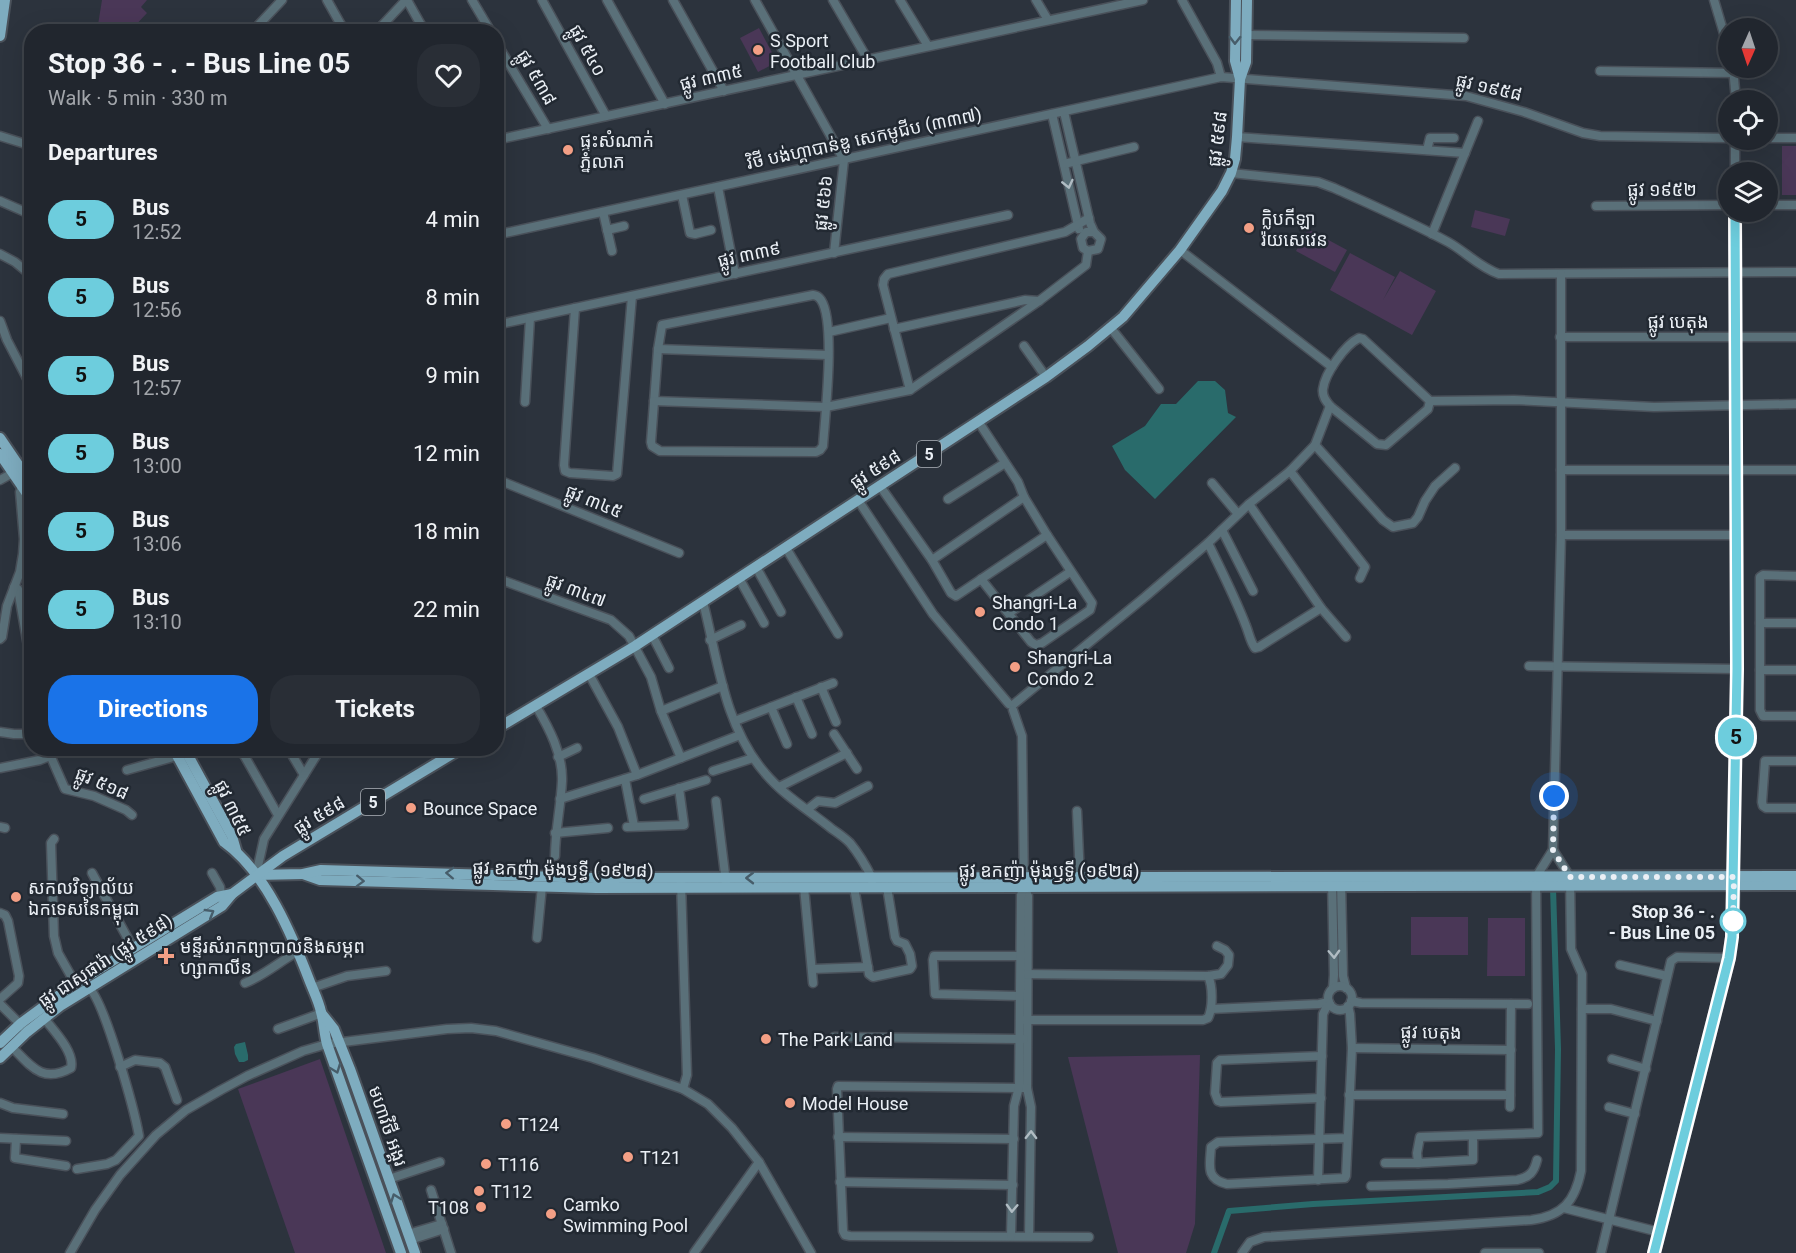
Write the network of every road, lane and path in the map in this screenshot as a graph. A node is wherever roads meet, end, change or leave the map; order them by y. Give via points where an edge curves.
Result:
1 (6, 0) edge
2 (282, 0) edge
3 (327, 0) edge
4 (406, 0) edge
5 (472, 0) edge
6 (542, 0) edge
7 (607, 0) edge
8 (673, 0) edge
9 (755, 0) edge
10 (833, 0) edge
11 (900, 0) edge
12 (1036, 0) edge
13 (1143, 0) edge
14 (1182, 0) edge
15 (1236, 0) edge
16 (1247, 0) edge
17 (1714, 0) edge
18 (1106, 4) edge
19 (1719, 18) edge
20 (1048, 20) junction
21 (260, 24) edge
22 (340, 24) edge
23 (384, 24) edge
24 (420, 24) edge
25 (486, 24) edge
26 (1247, 35) junction
27 (0, 36) edge
28 (1464, 38) dead end
29 (928, 46) junction
30 (504, 55) edge
31 (868, 60) junction
32 (1718, 70) edge
33 (1600, 71) dead end
34 (797, 75) junction
35 (1221, 77) junction
36 (1240, 79) junction
37 (724, 91) junction
38 (665, 104) junction
39 (1064, 112) junction
40 (1052, 114) junction
41 (606, 116) junction
42 (1478, 122) dead end
43 (548, 129) junction
44 (0, 136) edge
45 (1237, 137) junction
46 (504, 138) edge
47 (1454, 138) dead end
48 (1718, 138) edge
49 (1778, 138) edge
50 (1796, 138) edge
51 (24, 144) edge
52 (1134, 147) dead end
53 (1427, 150) junction
54 (1465, 153) junction
55 (844, 160) junction
56 (1075, 162) junction
57 (1064, 164) junction
58 (1231, 173) junction
59 (718, 187) junction
60 (682, 195) junction
61 (0, 201) edge
62 (1718, 205) edge
63 (1778, 205) edge
64 (1796, 205) edge
65 (1596, 206) dead end
66 (24, 212) edge
67 (603, 212) junction
68 (1008, 215) dead end
69 (1089, 218) junction
70 (1735, 222) edge
71 (1078, 225) junction
72 (624, 226) dead end
73 (607, 230) junction
74 (711, 230) dead end
75 (1094, 232) junction
76 (504, 233) edge
77 (1432, 234) junction
78 (1080, 239) junction
79 (1180, 250) junction
80 (612, 251) dead end
81 (1088, 251) junction
82 (834, 253) junction
83 (0, 254) edge
84 (24, 268) edge
85 (1796, 272) edge
86 (1735, 273) junction
87 (735, 274) junction
88 (1561, 274) junction
89 (632, 296) junction
90 (1039, 301) junction
91 (575, 308) junction
92 (530, 318) junction
93 (891, 318) junction
94 (0, 321) edge
95 (504, 323) edge
96 (1110, 327) junction
97 (894, 329) junction
98 (829, 332) junction
99 (1560, 337) junction
100 (1796, 337) edge
101 (1735, 338) junction
102 (1024, 346) dead end
103 (658, 349) junction
104 (828, 355) junction
105 (1332, 367) junction
106 (24, 373) edge
107 (1046, 377) junction
108 (1159, 389) dead end
109 (910, 390) junction
110 (654, 401) junction
111 (1430, 401) junction
112 (525, 402) dead end
113 (1561, 404) junction
114 (1735, 404) junction
115 (1796, 404) edge
116 (1330, 406) junction
117 (826, 407) junction
118 (978, 421) junction
119 (0, 438) edge
120 (1315, 444) junction
121 (0, 454) edge
122 (1005, 463) junction
123 (1455, 468) dead end
124 (1735, 469) junction
125 (1561, 470) junction
126 (1796, 470) edge
127 (17, 471) junction
128 (1290, 471) junction
129 (24, 479) edge
130 (0, 480) edge
131 (504, 482) edge
132 (1212, 483) dead end
133 (880, 486) junction
134 (24, 488) edge
135 (1024, 497) junction
136 (858, 500) junction
137 (948, 500) dead end
138 (1249, 504) junction
139 (1238, 514) junction
140 (1222, 530) junction
141 (1047, 535) junction
142 (1561, 535) junction
143 (1736, 535) junction
144 (24, 538) edge
145 (24, 538) edge
146 (1208, 543) junction
147 (786, 548) junction
148 (678, 553) dead end
149 (932, 560) junction
150 (756, 567) junction
151 (1070, 572) junction
152 (1796, 576) edge
153 (740, 578) junction
154 (1360, 578) dead end
155 (981, 579) junction
156 (504, 581) edge
157 (14, 586) junction
158 (1253, 591) dead end
159 (703, 602) junction
160 (1321, 608) junction
161 (781, 612) dead end
162 (1009, 613) junction
163 (24, 623) edge
164 (764, 623) dead end
165 (1760, 623) junction
166 (1796, 623) edge
167 (741, 625) dead end
168 (838, 634) dead end
169 (652, 635) junction
170 (1346, 637) dead end
171 (0, 639) edge
172 (711, 639) junction
173 (635, 646) junction
174 (1529, 666) dead end
175 (669, 668) dead end
176 (1558, 668) junction
177 (1737, 669) junction
178 (1760, 670) junction
179 (1796, 670) edge
180 (589, 674) junction
181 (833, 682) dead end
182 (723, 686) junction
183 (821, 687) junction
184 (796, 697) junction
185 (536, 706) junction
186 (1012, 706) junction
187 (771, 707) junction
188 (661, 711) junction
189 (1796, 716) edge
190 (735, 721) junction
191 (836, 722) dead end
192 (504, 724) edge
193 (0, 732) edge
194 (24, 734) edge
195 (812, 734) dead end
196 (834, 734) dead end
197 (740, 735) junction
198 (787, 744) dead end
199 (577, 748) dead end
200 (847, 753) junction
201 (44, 756) edge
202 (51, 756) edge
203 (165, 756) edge
204 (181, 756) edge
205 (245, 756) edge
206 (293, 756) edge
207 (316, 756) edge
208 (449, 756) edge
209 (558, 757) junction
210 (681, 758) junction
211 (753, 758) junction
212 (1796, 760) edge
213 (0, 768) edge
214 (857, 769) dead end
215 (127, 770) dead end
216 (713, 771) dead end
217 (304, 775) junction
218 (637, 775) junction
219 (625, 779) junction
220 (706, 780) dead end
221 (868, 786) dead end
222 (779, 787) junction
223 (679, 788) junction
224 (560, 799) junction
225 (644, 799) dead end
226 (716, 801) dead end
227 (1796, 808) edge
228 (808, 809) junction
229 (1077, 811) dead end
230 (132, 815) dead end
231 (278, 815) junction
232 (608, 828) dead end
233 (555, 833) junction
234 (54, 839) dead end
235 (1553, 850) junction
236 (555, 856) dead end
237 (92, 873) dead end
238 (212, 873) dead end
239 (303, 874) junction
240 (256, 875) junction
241 (1796, 876) edge
242 (1080, 878) junction
243 (1734, 881) junction
244 (566, 882) junction
245 (1024, 882) junction
246 (1336, 882) junction
247 (1540, 882) junction
248 (1568, 882) junction
249 (681, 883) junction
250 (726, 883) junction
251 (872, 883) junction
252 (1796, 885) edge
253 (542, 886) junction
254 (804, 887) junction
255 (854, 887) junction
256 (887, 887) junction
257 (226, 895) junction
258 (0, 913) edge
259 (537, 938) dead end
260 (1217, 946) dead end
261 (133, 948) junction
262 (299, 951) junction
263 (1020, 956) junction
264 (1729, 958) junction
265 (1620, 965) dead end
266 (868, 966) junction
267 (813, 969) junction
268 (386, 971) dead end
269 (1024, 974) junction
270 (1208, 976) junction
271 (1667, 976) junction
272 (75, 983) junction
273 (245, 983) dead end
274 (813, 983) dead end
275 (88, 987) junction
276 (312, 988) junction
277 (1333, 988) junction
278 (1346, 988) junction
279 (1020, 996) junction
280 (0, 999) edge
281 (1329, 1003) junction
282 (1349, 1003) junction
283 (0, 1004) edge
284 (1511, 1004) junction
285 (1528, 1004) dead end
286 (1211, 1009) junction
287 (1582, 1009) junction
288 (322, 1013) junction
289 (44, 1018) junction
290 (1024, 1020) junction
291 (1657, 1021) junction
292 (23, 1028) junction
293 (278, 1029) dead end
294 (834, 1037) dead end
295 (1024, 1039) junction
296 (340, 1042) junction
297 (0, 1043) edge
298 (327, 1044) junction
299 (11, 1046) junction
300 (1352, 1048) junction
301 (1511, 1050) junction
302 (1322, 1056) junction
303 (0, 1058) edge
304 (1612, 1059) dead end
305 (120, 1066) junction
306 (1646, 1069) junction
307 (1023, 1087) junction
308 (683, 1089) junction
309 (1349, 1095) junction
310 (1510, 1095) junction
311 (1321, 1098) junction
312 (177, 1100) dead end
313 (0, 1103) edge
314 (1510, 1107) dead end
315 (1609, 1107) dead end
316 (63, 1114) dead end
317 (1635, 1114) junction
318 (838, 1137) junction
319 (1473, 1137) junction
320 (0, 1138) edge
321 (1347, 1138) junction
322 (16, 1139) junction
323 (1014, 1139) junction
324 (1319, 1139) junction
325 (66, 1141) dead end
326 (1537, 1160) dead end
327 (440, 1162) dead end
328 (759, 1162) junction
329 (1385, 1163) dead end
330 (1418, 1163) junction
331 (66, 1166) dead end
332 (77, 1169) dead end
333 (389, 1179) junction
334 (1318, 1180) junction
335 (840, 1182) junction
336 (1013, 1185) junction
337 (1371, 1186) dead end
338 (430, 1190) dead end
339 (1564, 1208) junction
340 (1609, 1220) junction
341 (443, 1227) junction
342 (1659, 1232) junction
343 (1011, 1236) junction
344 (1029, 1236) junction
345 (409, 1237) junction
346 (1089, 1237) dead end
347 (69, 1253) edge
348 (401, 1253) edge
349 (415, 1253) edge
350 (451, 1253) edge
351 (694, 1253) edge
352 (811, 1253) edge
353 (1242, 1253) edge
354 (1485, 1253) edge
355 (1539, 1253) edge
356 (1601, 1253) edge
357 (1654, 1253) edge

1 - 27 main road
2 - 21 street
3 - 22 street
4 - 23 street
4 - 24 street
5 - 25 street
6 - 41 street, ផ្លូវ ៥៤០
7 - 38 street
8 - 37 street
9 - 34 street, ផ្លូវ ៥៦៦
10 - 31 street
11 - 29 street
12 - 20 street
13 - 18 street, ផ្លូវ ៣៣៥
14 - 35 street
15 -> 36 main road, ផ្លូវ ៥៩៨ / 5 via 1235,61
16 - 26 main road, ផ្លូវ ៥៩៨ / 5
17 - 19 street
18 - 20 street, ផ្លូវ ៣៣៥
20 - 29 street, ផ្លូវ ៣៣៥
26 - 28 street
26 - 36 main road, ផ្លូវ ៥៩៨ / 5 via 1246,62
29 - 31 street, ផ្លូវ ៣៣៥
30 - 43 street, ផ្លូវ ៥៣៨
31 - 34 street, ផ្លូវ ៣៣៥
32 - 33 street
34 - 37 street, ផ្លូវ ៣៣៥
34 - 55 street, ផ្លូវ ៥៦៦
35 - 36 street, វិថី បង់ហ្គាបាន់ឌូ សេកមូជីប (៣៣៧)
35 - 39 street, វិថី បង់ហ្គាបាន់ឌូ សេកមូជីប (៣៣៧)
36 - 45 main road, ផ្លូវ ៥៩៨ / 5
36 - 48 street, ផ្លូវ ១៩៥៨ via 1466,96 1600,136
37 - 38 street, ផ្លូវ ៣៣៥
38 - 41 street, ផ្លូវ ៣៣៥
39 - 40 street, វិថី បង់ហ្គាបាន់ឌូ សេកមូជីប (៣៣៧)
39 - 56 street
40 - 55 street, វិថី បង់ហ្គាបាន់ឌូ សេកមូជីប (៣៣៧)
40 - 57 street
41 - 43 street, ផ្លូវ ៣៣៥
42 - 54 street
43 - 46 street, ផ្លូវ ៣៣៥
44 - 51 street
45 - 53 street
45 - 58 main road, ផ្លូវ ៥៩៨ / 5
47 - 53 street via 1430,138
49 - 50 street
52 - 56 street
53 - 54 street
54 - 77 street
55 - 59 street, វិថី បង់ហ្គាបាន់ឌូ សេកមូជីប (៣៣៧)
55 - 82 street, ផ្លូវ ៥៦៦
56 - 57 street
56 - 69 street
57 -> 71 street
58 - 77 street via 1318,182
58 - 79 main road, ផ្លូវ ៥៩៨ / 5
59 - 60 street, វិថី បង់ហ្គាបាន់ឌូ សេកមូជីប (៣៣៧)
59 - 87 street
60 - 67 street, វិថី បង់ហ្គាបាន់ឌូ សេកមូជីប (៣៣៧)
60 - 74 street via 690,232
61 - 66 street
62 - 65 street, ផ្លូវ ១៩៥២
63 - 64 street
67 - 73 street
67 - 76 street, វិថី បង់ហ្គាបាន់ឌូ សេកមូជីប (៣៣៧)
68 - 82 street, ផ្លូវ ៣៣៩
69 - 71 street
69 - 75 street
70 - 86 street
71 - 78 street
71 - 93 street via 1065,232 888,274 883,285
72 - 73 street
73 - 80 street
75 - 78 street via 1086,232
75 - 81 street via 1101,243 1095,251
77 - 88 street via 1499,274
78 - 81 street
79 - 96 main road, ផ្លូវ ៥៩៨ / 5
79 - 105 street
81 - 90 street via 1086,265
82 - 87 street, ផ្លូវ ៣៣៩
83 - 84 street
85 - 86 street
86 - 88 street
86 - 101 street
87 - 89 street, ផ្លូវ ៣៣៩
88 - 99 street
89 - 91 street, ផ្លូវ ៣៣៩
89 - 91 street via 617,474 613,476 565,471
90 - 97 street via 1025,300
90 - 109 street
91 - 92 street, ផ្លូវ ៣៣៩
92 - 95 street, ផ្លូវ ៣៣៩
92 - 112 street
93 - 97 street
93 - 98 street
94 - 106 street
96 - 107 main road, ផ្លូវ ៥៩៨ / 5
96 - 108 street
97 - 109 street
98 - 103 street via 820,299 813,295 664,324
98 - 104 street
99 - 101 street, ផ្លូវ បេតុង
99 - 113 street
100 - 101 street, ផ្លូវ បេតុង
101 - 114 street
102 - 107 street
103 - 104 street
103 - 110 street
104 - 117 street
105 - 111 street via 1354,340 1363,339
105 - 116 street via 1323,390
107 - 118 main road, ផ្លូវ ៥៩៨ / 5
109 - 117 street
110 - 117 street
110 - 117 street via 651,442 660,451 816,452 823,446
111 - 113 street
111 - 116 street via 1428,409 1382,446
113 - 114 street
113 - 125 street
114 - 115 street
114 - 124 street
116 - 120 street
118 - 122 street
118 - 133 main road, ផ្លូវ ៥៩៨ / 5
119 - 127 main road
120 - 123 street via 1393,527 1413,523 1435,486
120 - 128 street
121 - 127 main road
122 - 135 street
122 - 137 street
124 - 125 street
124 - 126 street
124 - 143 street
125 - 142 street
127 - 129 main road
127 - 130 street
128 - 138 street
128 - 154 street via 1365,567
131 - 148 street, ផ្លូវ ៣៤៥
132 - 139 street
133 - 136 main road, ផ្លូវ ៥៩៨ / 5
133 - 149 street
134 - 145 street via 20,492
135 - 141 street
135 - 149 street
136 - 147 main road, ផ្លូវ ៥៩៨ / 5
136 - 186 street via 933,614
138 - 139 street
138 - 160 street
139 - 140 street
140 - 146 street
140 - 158 street
141 - 151 street
141 - 155 street
142 - 143 street
142 - 176 street
143 - 177 street
144 - 157 street via 20,572
146 - 160 street via 1255,648
146 - 186 street
147 - 150 main road, ផ្លូវ ៥៩៨ / 5
147 - 168 street
149 - 155 street via 956,596
150 - 153 main road, ផ្លូវ ៥៩៨ / 5
150 - 161 street
151 - 162 street
151 - 162 street via 1092,606 1042,643 1031,642
152 - 165 street via 1761,576
153 - 159 main road, ផ្លូវ ៥៩៨ / 5
153 - 164 street
155 - 162 street
156 - 173 street, ផ្លូវ ៣៤៧ via 611,620
157 - 163 street via 18,589
157 - 171 street
159 - 169 main road, ផ្លូវ ៥៩៨ / 5
159 - 172 street
160 - 170 street
165 - 166 street
165 - 178 street
167 - 172 street
169 - 173 main road, ផ្លូវ ៥៩៨ / 5
169 - 175 street
172 - 182 street
173 - 180 main road, ផ្លូវ ៥៩៨ / 5
173 - 188 street, ផ្លូវ ៣៤៧ via 651,677
174 - 176 street
176 - 177 street
176 - 235 street
177 - 243 street
178 - 179 street
178 - 189 street via 1761,714
180 - 185 main road, ផ្លូវ ៥៩៨ / 5
180 - 218 street via 618,727
181 - 183 street
182 - 188 street
182 - 190 street
183 - 184 street
183 - 191 street
184 - 187 street
184 - 195 street
185 - 192 main road, ផ្លូវ ៥៩៨ / 5
185 - 209 street via 551,732
186 - 245 street via 1022,736
187 - 190 street
187 - 198 street
188 - 210 street, ផ្លូវ ៣៤៧
190 - 197 street
193 - 194 street
196 - 200 street
197 - 210 street
197 - 211 street
199 - 209 street
200 - 214 street
200 - 222 street
201 - 213 street
202 - 230 street, ផ្លូវ ៥១៨ via 65,789 94,796
203 - 215 street
204 - 240 main road, ផ្លូវ ៣៥៥ via 232,836 236,850
205 - 231 street
206 - 217 street
207 - 217 street
208 - 240 main road, ផ្លូវ ៥៩៨ / 5
209 - 224 street
210 - 218 street
211 - 216 street
211 - 222 street
212 - 227 street via 1765,761 1762,802 1766,808
217 - 231 street
218 - 219 street
219 - 223 street via 631,826 684,825
219 - 224 street
220 - 223 street
221 - 228 street via 835,803 818,801
222 - 228 street
223 - 225 street
224 - 233 street
226 - 250 street
228 - 251 street via 849,842
229 - 242 street
231 - 240 street via 264,839
232 - 233 street
233 - 236 street
234 - 272 street via 54,936 58,953
235 - 247 street
235 - 248 street
237 - 261 street
238 - 257 street
239 - 240 main road, ផ្លូវ ឧកញ៉ា ម៉ុងឫទ្ធី (១៩២៨)
244 -> 239 main road, ផ្លូវ ឧកញ៉ា ម៉ុងឫទ្ធី (១៩២៨) via 321,870
239 -> 253 main road, ផ្លូវ ឧកញ៉ា ម៉ុងឫទ្ធី (១៩២៨) via 320,880
240 - 257 main road, ផ្លូវ ជាសុផារ៉ា (ផ្លូវ ៥៩៨)
240 - 262 main road, មហាវិថី អង្គរ
241 - 243 main road, ផ្លូវ ឧកញ៉ា ម៉ុងឫទ្ធី (១៩២៨)
242 - 245 main road, ផ្លូវ ឧកញ៉ា ម៉ុងឫទ្ធី (១៩២៨)
242 - 246 main road, ផ្លូវ ឧកញ៉ា ម៉ុងឫទ្ធី (១៩២៨)
243 - 248 main road, ផ្លូវ ឧកញ៉ា ម៉ុងឫទ្ធី (១៩២៨)
243 - 252 main road, ផ្លូវ ឧកញ៉ា ម៉ុងឫទ្ធី (១៩២៨)
243 - 264 main road
244 - 249 main road, ផ្លូវ ឧកញ៉ា ម៉ុងឫទ្ធី (១៩២៨)
244 - 253 main road, ផ្លូវ ឧកញ៉ា ម៉ុងឫទ្ធី (១៩២៨)
245 - 246 main road, ផ្លូវ ឧកញ៉ា ម៉ុងឫទ្ធី (១៩២៨)
245 - 251 main road, ផ្លូវ ឧកញ៉ា ម៉ុងឫទ្ធី (១៩២៨)
245 - 256 main road, ផ្លូវ ឧកញ៉ា ម៉ុងឫទ្ធី (១៩២៨)
245 - 263 street
245 - 269 street via 1028,896
246 - 247 main road, ផ្លូវ ឧកញ៉ា ម៉ុងឫទ្ធី (១៩២៨)
246 -> 277 street
246 - 278 street
247 - 248 main road, ផ្លូវ ឧកញ៉ា ម៉ុងឫទ្ធី (១៩២៨)
247 - 319 street via 1538,1133
248 - 287 street via 1571,949 1582,974
249 - 250 main road, ផ្លូវ ឧកញ៉ា ម៉ុងឫទ្ធី (១៩២៨)
249 - 308 street via 687,1075
251 -> 250 main road, ផ្លូវ ឧកញ៉ា ម៉ុងឫទ្ធី (១៩២៨)
250 - 254 main road, ផ្លូវ ឧកញ៉ា ម៉ុងឫទ្ធី (១៩២៨)
251 - 255 main road, ផ្លូវ ឧកញ៉ា ម៉ុងឫទ្ធី (១៩២៨)
251 - 256 main road, ផ្លូវ ឧកញ៉ា ម៉ុងឫទ្ធី (១៩២៨)
253 - 259 street
254 - 255 main road, ផ្លូវ ឧកញ៉ា ម៉ុងឫទ្ធី (១៩២៨)
254 - 267 street
255 - 266 street
256 - 266 street via 895,937 905,944 912,966 873,977
257 - 261 main road, ផ្លូវ ជាសុផារ៉ា (ផ្លូវ ៥៩៨)
275 -> 257 main road, ផ្លូវ ជាសុផារ៉ា (ផ្លូវ ៥៩៨) via 222,906
258 - 280 street via 8,921 20,976
260 - 270 street via 1229,956 1228,965 1221,974
261 - 272 main road, ផ្លូវ ជាសុផារ៉ា (ផ្លូវ ៥៩៨)
262 - 273 street
262 - 276 main road, មហាវិថី អង្គរ
263 - 269 street
263 - 279 street via 934,956 933,960 935,994
264 - 271 street via 1677,957 1671,961
264 - 342 main road
265 - 271 street
266 - 267 street
267 - 274 street
268 - 276 street via 347,976
269 - 270 street
269 - 279 street
269 - 290 street
270 - 286 street
271 - 291 street
272 - 275 street
272 - 292 main road, ផ្លូវ ជាសុផារ៉ា (ផ្លូវ ៥៩៨)
275 - 289 main road, ផ្លូវ ជាសុផារ៉ា (ផ្លូវ ៥៩៨)
275 - 305 street via 98,1002
276 - 288 main road, មហាវិថី អង្គរ
277 - 278 street
277 - 281 street via 1328,994
278 - 282 street
279 - 290 street
281 - 282 street via 1337,1009
281 - 286 street
281 - 302 street via 1323,1014
282 - 284 street
282 - 300 street
283 - 292 street
284 - 285 street
284 - 301 street
286 - 290 street via 1208,1018 1198,1021
287 - 291 street via 1611,1009
287 - 339 street via 1581,1171 1576,1190
288 - 293 street
288 - 296 main road, មហាវិថី អង្គរ
288 - 298 main road, មហាវិថី អង្គរ
289 - 292 main road, ផ្លូវ ជាសុផារ៉ា (ផ្លូវ ៥៩៨)
289 - 299 street via 65,1046 72,1060 71,1068 54,1075 42,1073
290 - 295 street
291 - 306 street
292 - 297 main road, ផ្លូវ ជាសុផារ៉ា (ផ្លូវ ៥៩៨)
292 - 299 main road, ផ្លូវ ជាសុផារ៉ា (ផ្លូវ ៥៩៨)
294 - 295 street
295 - 307 street
296 - 298 street
296 - 308 street via 453,1029 496,1031
296 - 333 main road, មហាវិថី អង្គរ
298 - 347 street via 247,1076 186,1110 156,1135 120,1175
298 -> 348 main road, មហាវិថី អង្គរ
299 - 303 main road, ផ្លូវ ជាសុផារ៉ា (ផ្លូវ ៥៩៨)
300 - 301 street, ផ្លូវ បេតុង
300 - 309 street
301 - 310 street
302 - 311 street
302 - 311 street via 1220,1060 1215,1093 1221,1102
304 - 306 street
305 - 312 street via 135,1060 160,1063
305 - 332 street via 139,1136 116,1160
306 - 317 street
307 - 318 street via 838,1086
307 - 323 street via 1014,1106
344 -> 307 street via 1031,1107
308 - 328 street via 708,1104
309 - 310 street
309 - 321 street
310 - 314 street
311 - 324 street
313 - 316 street
315 - 317 street
317 - 340 street
318 - 323 street
318 - 335 street
319 - 330 street via 1473,1160
319 - 330 street via 1420,1137
320 - 322 street
321 - 324 street
321 - 334 street via 1345,1178
322 - 325 street
322 - 331 street via 15,1158
323 - 336 street
324 - 334 street
324 - 334 street via 1218,1142 1211,1148 1210,1173 1223,1183
326 - 337 street via 1534,1171 1516,1180
327 - 333 street
328 - 351 street
328 - 352 street
329 - 330 street
345 -> 333 main road, មហាវិថី អង្គរ
335 - 336 street
335 - 343 street via 843,1231 848,1236
336 -> 343 street
338 - 341 street
339 - 340 street
339 - 353 street via 1532,1220 1264,1237 1250,1242
340 - 342 street
340 - 356 street
341 - 345 street
341 - 350 street
342 - 357 main road
343 - 344 street
344 - 346 street
345 - 349 main road, មហាវិថី អង្គរ
354 - 355 street

